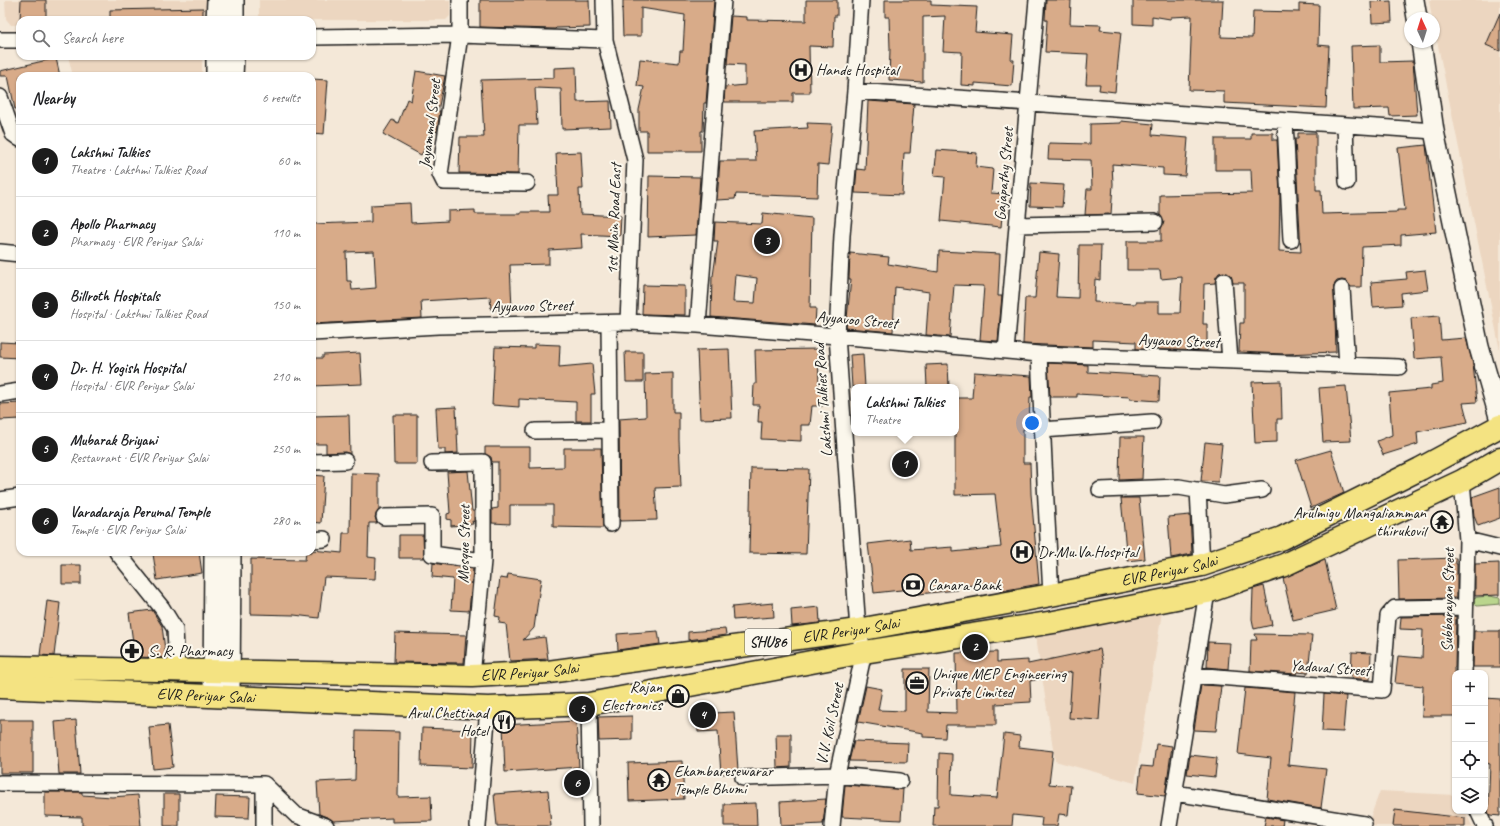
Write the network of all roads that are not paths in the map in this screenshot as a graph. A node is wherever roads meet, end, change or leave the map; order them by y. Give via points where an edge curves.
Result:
1 (217, 0) edge
2 (234, 0) edge
3 (460, 0) edge
4 (604, 0) edge
5 (723, 0) edge
6 (861, 0) edge
7 (1036, 0) edge
8 (1414, 0) edge
9 (1416, 12) edge
10 (216, 16) edge
11 (234, 16) edge
12 (460, 35) junction
13 (316, 37) edge
14 (0, 40) edge
15 (16, 40) edge
16 (605, 40) junction
17 (1422, 48) edge
18 (216, 60) edge
19 (234, 60) edge
20 (216, 72) edge
21 (234, 72) edge
22 (855, 91) junction
23 (0, 96) edge
24 (1028, 103) junction
25 (1285, 121) junction
26 (1346, 125) junction
27 (1434, 131) junction
28 (16, 136) edge
29 (1347, 182) dead end
30 (527, 183) dead end
31 (1155, 222) dead end
32 (1017, 225) junction
33 (1291, 240) dead end
34 (0, 252) edge
35 (16, 254) edge
36 (1224, 280) dead end
37 (1342, 289) dead end
38 (628, 322) junction
39 (609, 323) junction
40 (698, 326) junction
41 (316, 333) edge
42 (837, 336) junction
43 (1006, 351) junction
44 (1039, 354) junction
45 (1230, 361) junction
46 (1347, 365) junction
47 (1399, 367) dead end
48 (16, 392) edge
49 (0, 394) edge
50 (1500, 420) edge
51 (1152, 422) dead end
52 (1500, 426) edge
53 (610, 430) junction
54 (1042, 430) junction
55 (535, 431) dead end
56 (1500, 459) edge
57 (345, 461) dead end
58 (316, 462) edge
59 (432, 463) dead end
60 (1462, 480) junction
61 (1100, 490) dead end
62 (1198, 490) junction
63 (1262, 490) dead end
64 (16, 497) edge
65 (0, 500) edge
66 (384, 517) dead end
67 (611, 524) dead end
68 (1467, 540) junction
69 (1500, 548) edge
70 (120, 556) edge
71 (214, 556) edge
72 (231, 556) edge
73 (483, 561) junction
74 (1202, 565) junction
75 (1207, 592) junction
76 (1052, 595) junction
77 (1466, 607) junction
78 (858, 630) junction
79 (864, 652) junction
80 (0, 667) edge
81 (177, 670) junction
82 (1464, 670) edge
83 (222, 672) junction
84 (1193, 675) junction
85 (472, 676) junction
86 (0, 687) edge
87 (222, 696) junction
88 (589, 704) junction
89 (488, 708) junction
90 (837, 775) junction
91 (743, 778) dead end
92 (900, 781) dead end
93 (0, 783) edge
94 (264, 784) junction
95 (1175, 793) junction
96 (1479, 814) edge
97 (1364, 824) dead end
98 (264, 826) edge
99 (326, 826) edge
100 (478, 826) edge
101 (591, 826) edge
102 (832, 826) edge
103 (1169, 826) edge
104 (1485, 826) edge

1 - 10 street
2 - 11 street
3 - 12 street
4 - 16 street, 1st Main Road East
5 - 40 street
6 - 22 street, Lakshmi Talkies Road
7 - 24 street, Gajapathy Street
8 - 9 street
12 - 13 street
12 - 16 street
12 - 30 street, Jayammal Street via 440,174 444,182
14 - 15 street
16 - 38 street, 1st Main Road East via 635,160
17 - 27 street
18 - 20 street
19 - 21 street
22 - 24 street
22 - 42 street, Lakshmi Talkies Road via 842,235
23 - 28 street
24 - 25 street
24 - 32 street, Gajapathy Street
25 - 26 street
25 - 33 street
26 - 27 street
26 - 29 street
27 - 50 street via 1479,346
31 - 32 street
32 - 43 street, Gajapathy Street
34 - 35 street
36 - 45 street
37 - 46 street
38 - 39 street, Ayyavoo Street
38 - 40 street, Ayyavoo Street
39 - 41 street, Ayyavoo Street via 438,326
39 - 53 street
40 - 42 street, Ayyavoo Street
42 - 43 street, Ayyavoo Street
42 - 78 street, Lakshmi Talkies Road
43 - 44 street, Ayyavoo Street
44 - 45 street, Ayyavoo Street
44 - 54 street
45 - 46 street, Ayyavoo Street
46 - 47 street, Ayyavoo Street
48 - 49 street
51 - 54 street
52 - 74 main road, EVR Periyar Salai / SHU86 via 1420,470 1282,538
53 - 55 street
53 - 67 street
54 - 76 street
56 - 60 main road, EVR Periyar Salai / SHU86
57 - 58 street
59 - 73 street, Mosque Street via 482,462
60 - 68 street, Subbarayan Street
60 - 75 main road, EVR Periyar Salai / SHU86 via 1284,565
61 - 62 street via 1179,487
62 - 63 street via 1224,495
62 - 74 street
64 - 65 street
66 - 73 street via 432,516 432,554
68 - 69 street
68 - 77 street, Subbarayan Street
70 - 81 street via 162,608 175,629
71 - 83 street
72 - 83 street
73 - 85 street, Mosque Street
74 - 76 main road, EVR Periyar Salai / SHU86
75 - 79 main road, EVR Periyar Salai / SHU86 via 1054,622
75 - 84 street
76 - 78 main road, EVR Periyar Salai / SHU86
77 - 82 street, Subbarayan Street
77 - 84 street, Yadaval Street via 1396,608 1388,616 1382,690
78 - 79 street, V.V. Koil Street
78 - 85 main road, EVR Periyar Salai / SHU86 via 548,672
79 - 88 main road, EVR Periyar Salai / SHU86
79 - 90 street, V.V. Koil Street
80 - 81 main road, EVR Periyar Salai / SHU86
81 - 83 main road, EVR Periyar Salai / SHU86
83 - 85 main road, EVR Periyar Salai / SHU86
83 - 87 street
84 - 95 street
86 - 87 main road, EVR Periyar Salai / SHU86
87 - 89 main road, EVR Periyar Salai / SHU86
88 - 89 main road, EVR Periyar Salai / SHU86
88 - 101 street
89 - 100 street
90 - 91 street
90 - 92 street
90 - 102 street, V.V. Koil Street
93 - 94 street
94 - 98 street
94 - 99 street via 296,815
95 - 97 street
95 - 103 street
96 - 104 street

